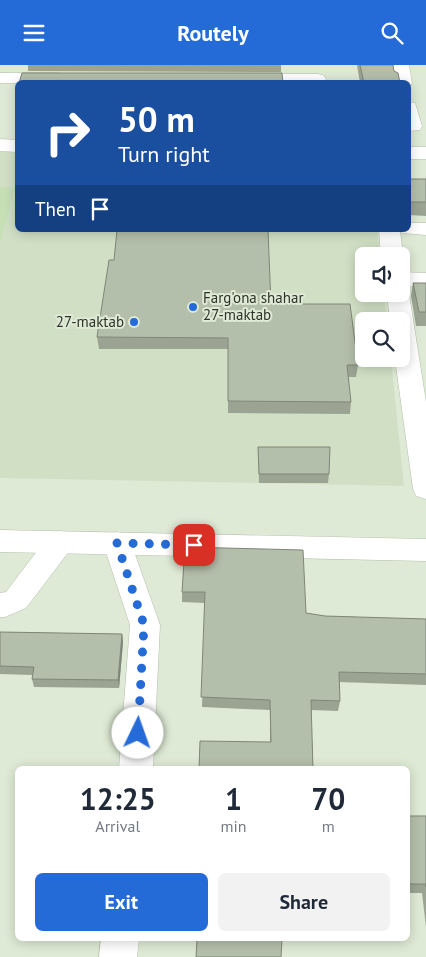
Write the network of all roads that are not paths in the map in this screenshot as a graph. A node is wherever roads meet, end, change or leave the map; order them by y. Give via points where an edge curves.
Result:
1 (2, 65) edge
2 (400, 65) edge
3 (0, 71) edge
4 (317, 76) edge
5 (0, 78) edge
6 (79, 78) edge
7 (228, 79) edge
8 (402, 80) edge
9 (411, 116) edge
10 (413, 126) dead end
11 (0, 145) edge
12 (15, 145) edge
13 (411, 153) edge
14 (426, 153) edge
15 (411, 229) edge
16 (426, 229) edge
17 (389, 232) edge
18 (391, 247) edge
19 (410, 279) edge
20 (426, 279) edge
21 (400, 302) edge
22 (417, 361) edge
23 (426, 489) edge
24 (0, 541) edge
25 (60, 542) junction
26 (117, 543) junction
27 (426, 550) edge
28 (0, 605) edge
29 (136, 766) edge
30 (120, 941) edge
31 (118, 957) edge

1 - 3 main road
2 - 8 main road
4 - 7 main road
5 - 6 main road
9 - 10 main road
11 - 12 main road
13 - 14 main road
15 - 16 main road
17 - 18 main road
19 - 20 main road
21 - 22 main road
22 - 23 main road
24 - 25 main road
25 - 26 main road
25 - 28 main road via 16,600
26 - 27 main road
26 - 29 main road via 144,625
30 - 31 main road

